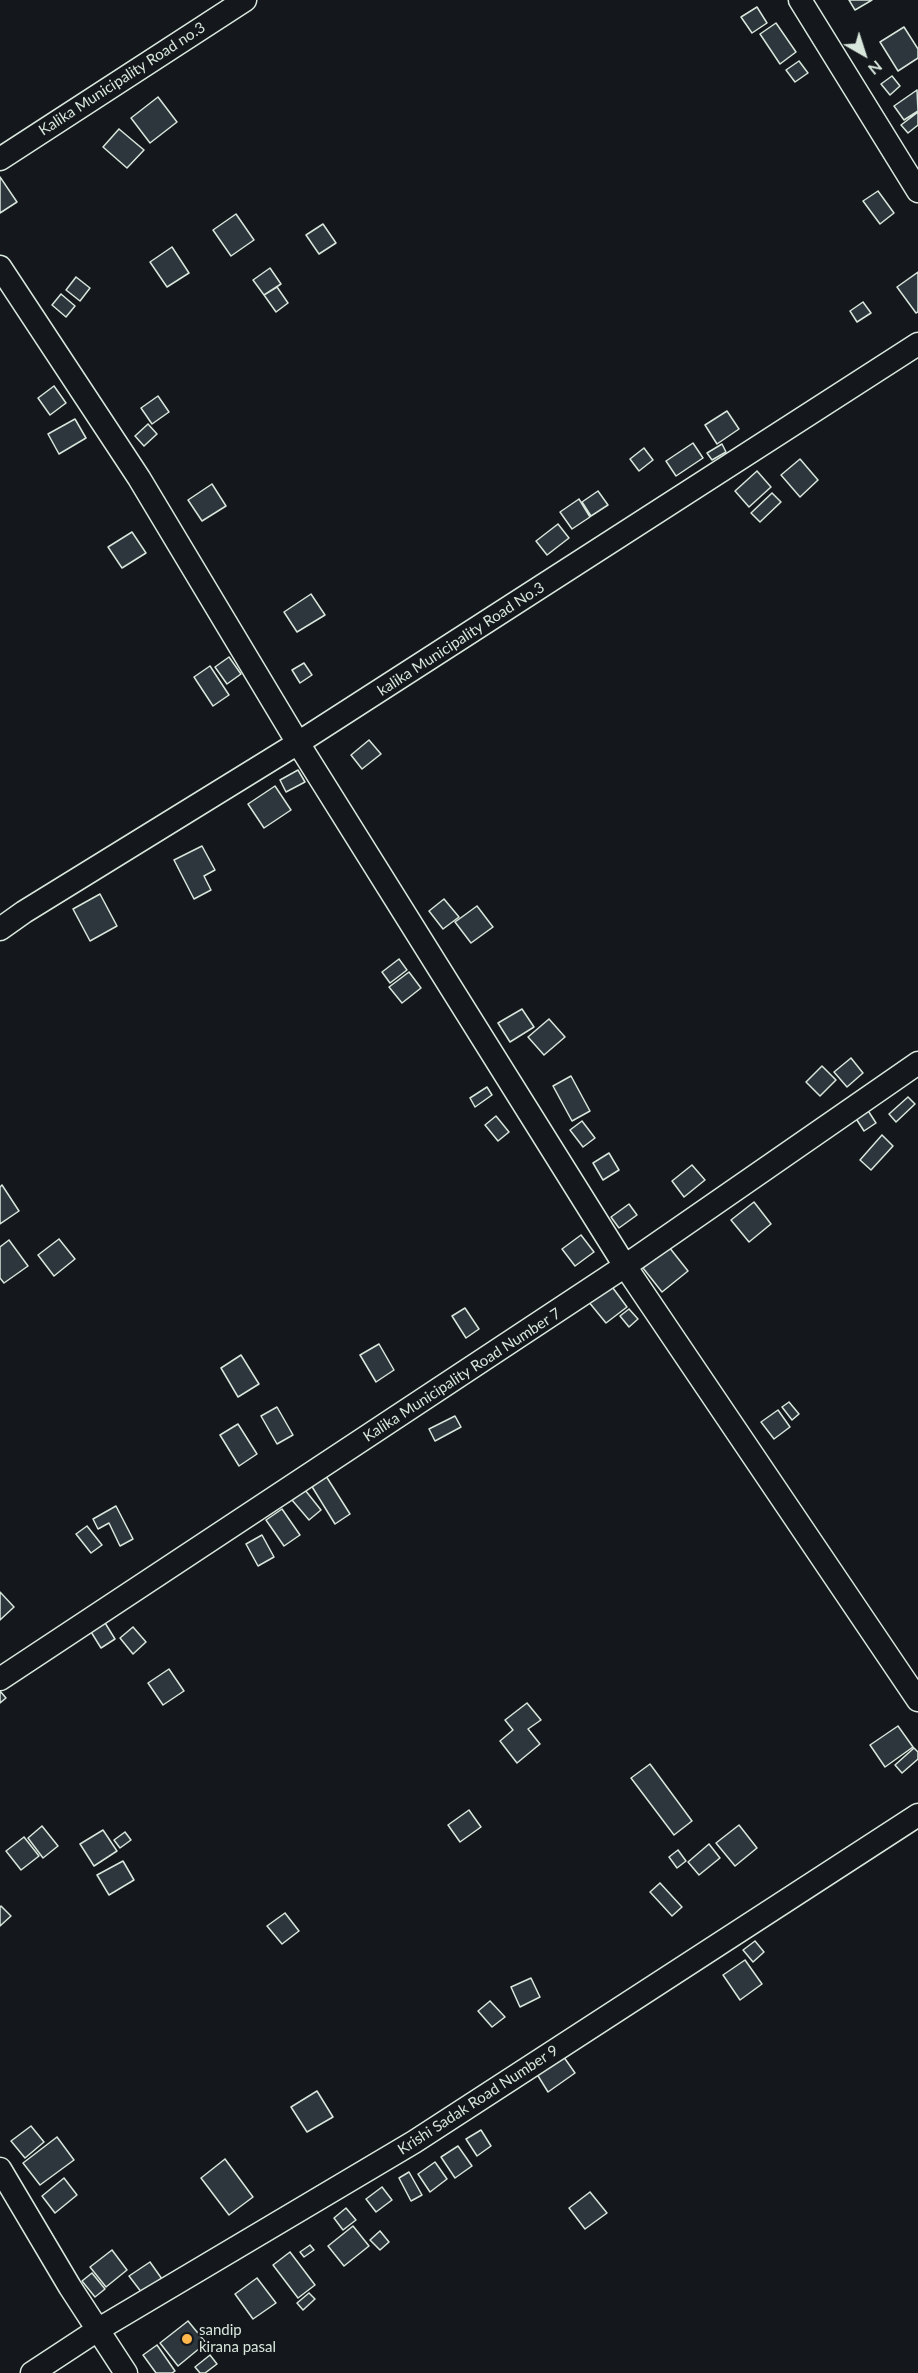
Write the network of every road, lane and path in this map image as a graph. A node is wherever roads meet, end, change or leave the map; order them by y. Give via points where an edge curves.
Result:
1 (245, 0) edge
2 (800, 0) edge
3 (0, 159) edge
4 (918, 191) edge
5 (0, 267) edge
6 (918, 344) edge
7 (298, 743) junction
8 (0, 929) edge
9 (918, 1063) edge
10 (626, 1266) junction
11 (0, 1679) edge
12 (918, 1700) edge
13 (918, 1815) edge
14 (0, 2169) edge
15 (99, 2329) junction
16 (32, 2373) edge
17 (126, 2373) edge

1 - 3 street, Kalika Municipality Road no.3
2 - 4 street
5 - 7 street via 139,478
6 - 7 street, kalika Municipality Road No.3
7 - 8 street, kalika Municipality Road No.3
7 - 10 street
9 - 10 street, Kalika Municipality Road Number 7
10 - 11 street, Kalika Municipality Road Number 7
10 - 12 street
13 - 15 street, Krishi Sadak Road Number 9 via 414,2142
14 - 15 street
15 - 16 street, Krishi Sadak Road Number 9
15 - 17 street

